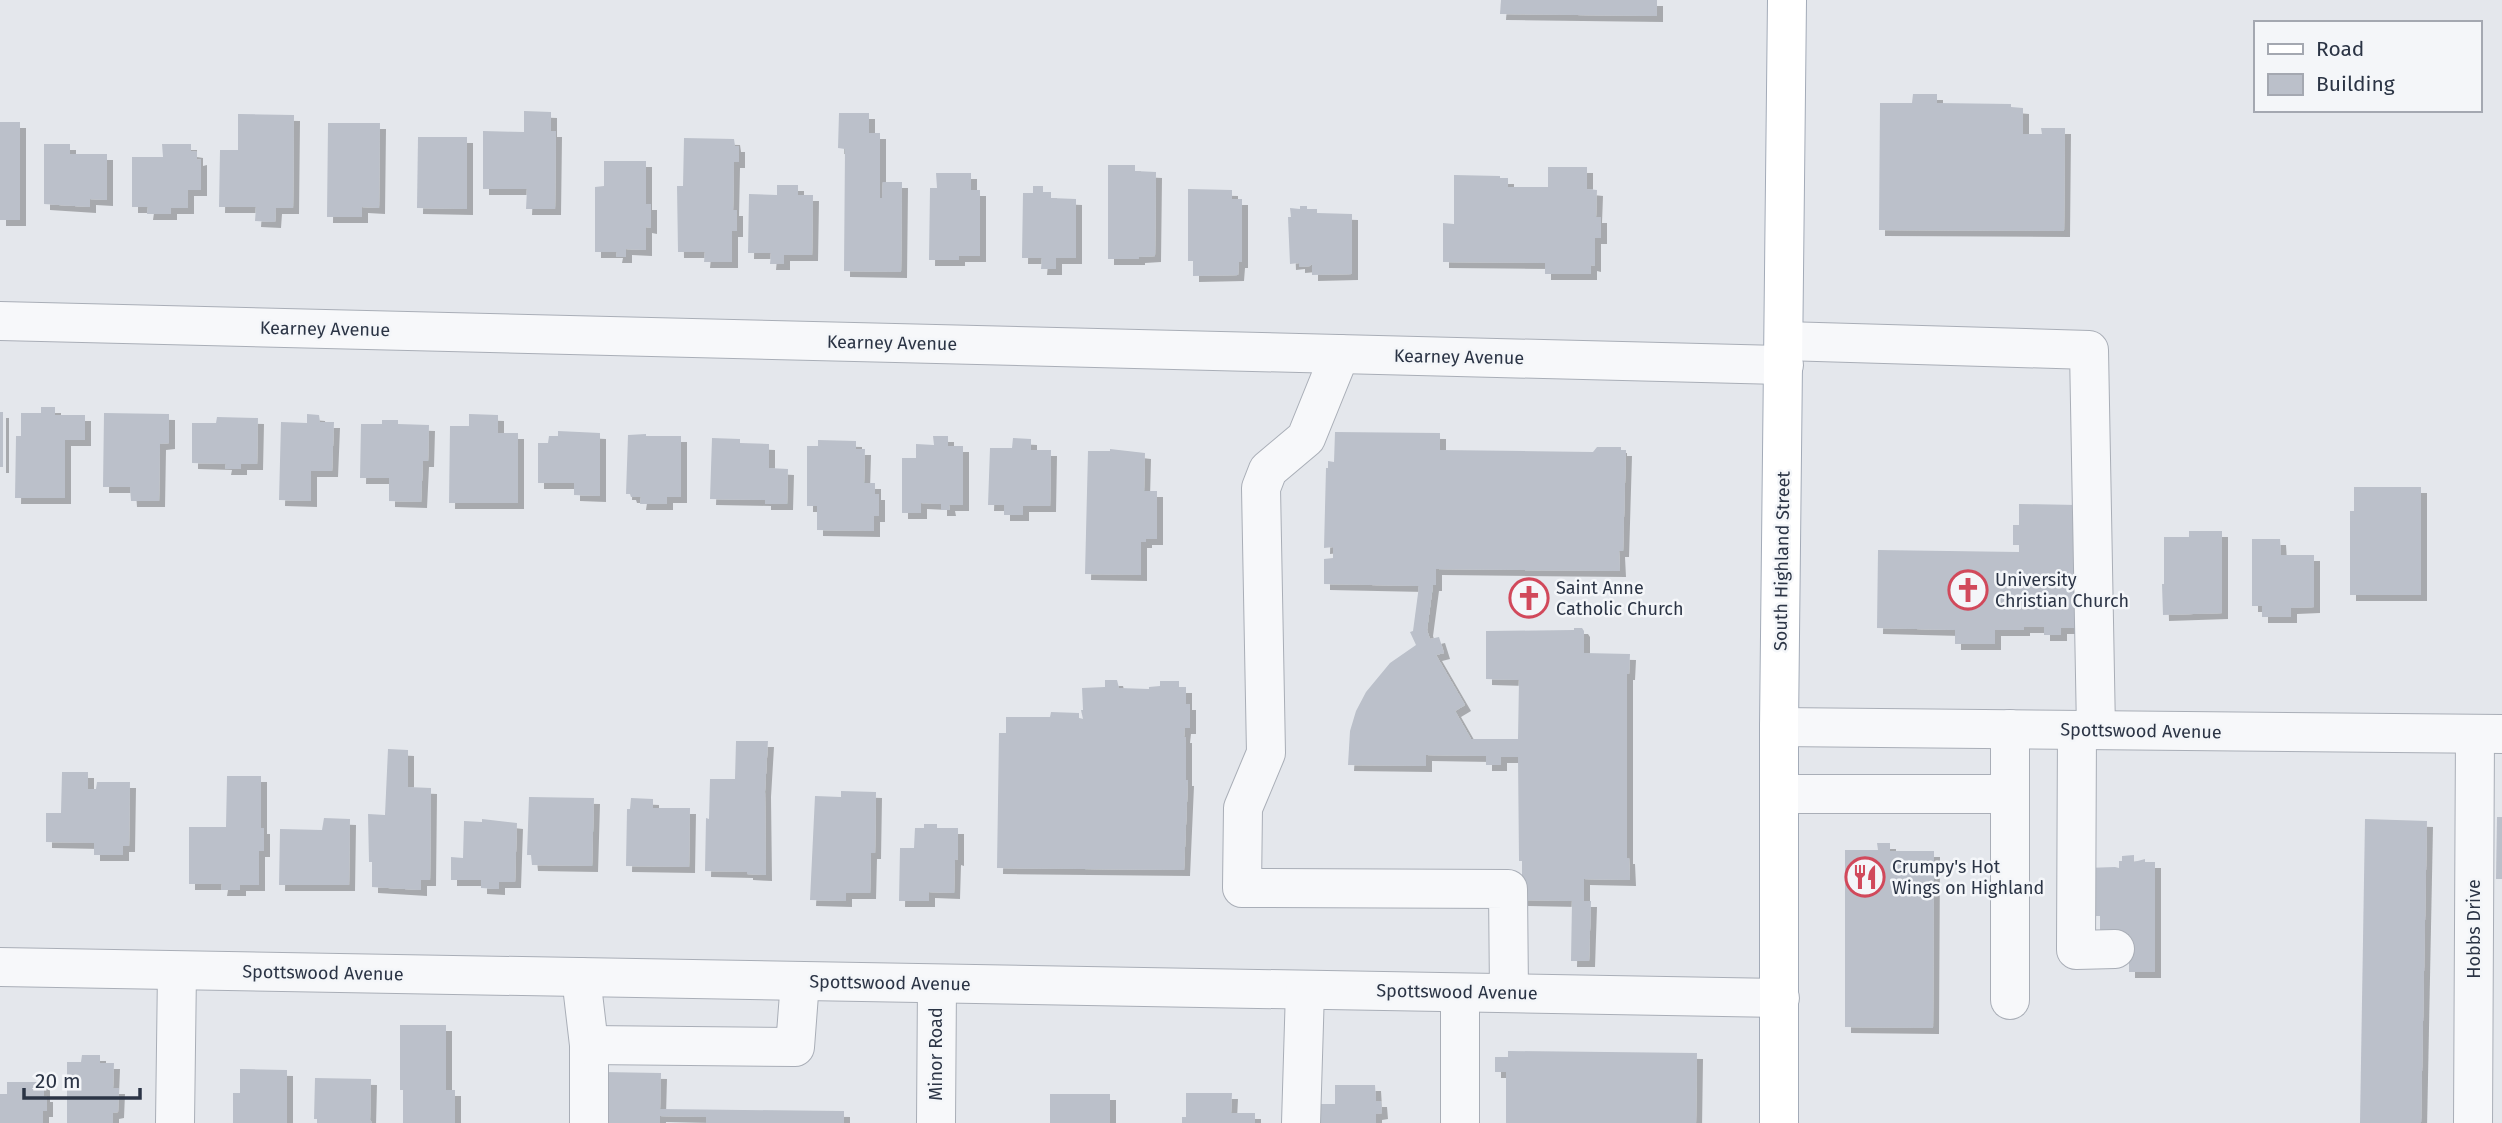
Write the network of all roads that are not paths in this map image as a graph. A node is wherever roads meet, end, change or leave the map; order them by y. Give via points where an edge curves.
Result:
1 (1787, 0) edge
2 (0, 321) edge
3 (1784, 353) junction
4 (1340, 354) junction
5 (1779, 727) junction
6 (2010, 729) junction
7 (2087, 730) junction
8 (2488, 734) edge
9 (1780, 794) junction
10 (2009, 794) junction
11 (2488, 914) edge
12 (2115, 949) dead end
13 (0, 967) edge
14 (177, 971) junction
15 (581, 977) junction
16 (800, 981) junction
17 (937, 984) junction
18 (1305, 990) junction
19 (1460, 993) junction
20 (1508, 993) junction
21 (1780, 998) junction
22 (2010, 1000) dead end
23 (589, 1045) junction
24 (175, 1123) edge
25 (589, 1123) edge
26 (936, 1123) edge
27 (1301, 1123) edge
28 (1460, 1123) edge
29 (1779, 1123) edge
30 (2473, 1123) edge

1 - 3 main road, South Highland Street
2 - 4 street, Kearney Avenue
3 - 4 street, Kearney Avenue
3 - 5 main road, South Highland Street
3 - 7 street, Kearney Avenue via 2088,350
4 - 20 street via 1306,438 1268,470 1261,488 1266,752 1243,808 1242,888 1508,889
5 - 6 street, Spottswood Avenue
5 - 9 main road, South Highland Street
6 - 7 street, Spottswood Avenue
6 - 10 street
7 - 8 street, Spottswood Avenue
7 - 12 street via 2076,950
8 - 11 street, Hobbs Drive
9 - 10 street
9 - 21 main road, South Highland Street
10 - 22 street
11 - 30 street, Hobbs Drive
13 - 14 street, Spottswood Avenue
14 - 15 street, Spottswood Avenue
14 - 24 street
15 - 16 street, Spottswood Avenue
15 - 23 street
16 - 17 street, Spottswood Avenue
16 - 23 street via 795,1047
17 - 18 street, Spottswood Avenue
17 - 26 street, Minor Road
18 - 19 street, Spottswood Avenue
18 - 27 street
19 - 20 street, Spottswood Avenue
19 - 28 street
20 - 21 street, Spottswood Avenue
21 - 29 main road, South Highland Street
23 - 25 street

